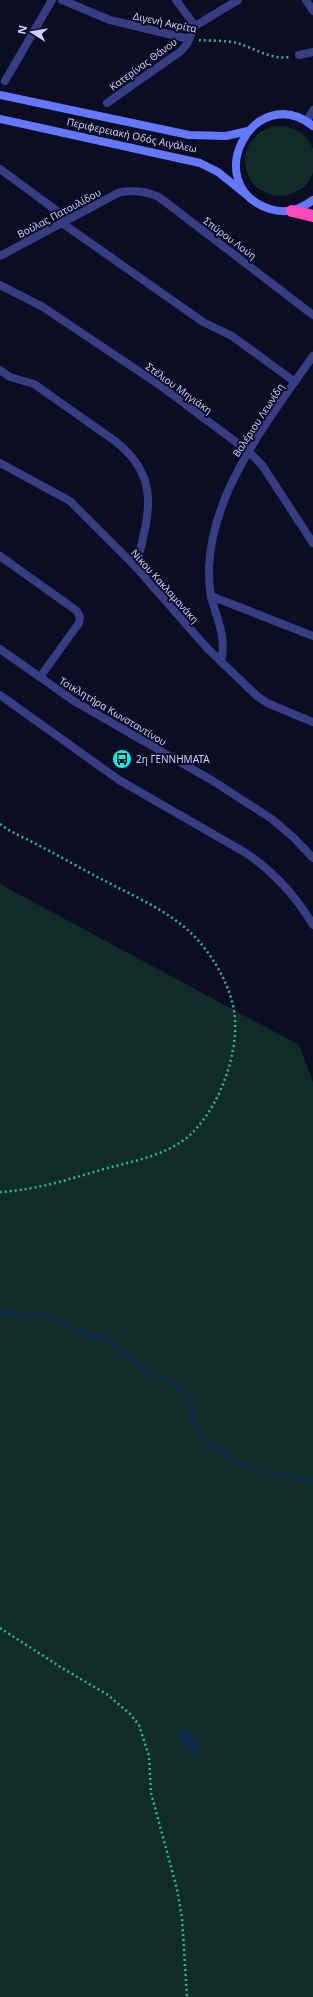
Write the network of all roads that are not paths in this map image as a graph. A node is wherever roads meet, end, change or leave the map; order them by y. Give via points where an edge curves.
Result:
1 (52, 0) edge
2 (62, 0) edge
3 (176, 0) edge
4 (238, 0) edge
5 (306, 0) edge
6 (313, 11) edge
7 (195, 26) junction
8 (188, 39) junction
9 (313, 52) edge
10 (300, 55) road end
11 (5, 81) dead end
12 (0, 95) edge
13 (106, 103) dead end
14 (313, 110) edge
15 (0, 119) edge
16 (310, 123) edge
17 (248, 131) junction
18 (0, 169) edge
19 (129, 191) joint
20 (249, 197) junction
21 (313, 200) edge
22 (292, 211) junction
23 (313, 216) edge
24 (65, 221) junction
25 (0, 256) edge
26 (0, 285) edge
27 (313, 314) edge
28 (313, 356) edge
29 (0, 370) edge
30 (295, 382) junction
31 (248, 451) junction
32 (0, 463) edge
33 (313, 544) edge
34 (0, 556) edge
35 (136, 567) junction
36 (211, 596) junction
37 (313, 636) edge
38 (0, 649) edge
39 (221, 662) junction
40 (40, 677) junction
41 (0, 695) edge
42 (313, 722) edge
43 (313, 858) edge
44 (313, 925) edge

1 - 11 street
2 - 8 street, Διγενή Ακρίτα via 110,20
3 - 7 street
4 - 7 street
5 - 6 street
7 - 8 street, Κατερίνας Θάνου
8 - 13 street, Κατερίνας Θάνου via 181,51
9 - 10 street
12 - 17 main road, Περιφερειακή Οδός Αιγάλεω via 189,135 226,136
14 - 16 street
15 - 20 main road, Περιφερειακή Οδός Αιγάλεω via 200,162 218,172
16 - 17 main road via 295,116 282,115 258,122
17 - 20 main road via 236,152 235,164 237,176
18 - 24 street
19 - 24 street, Βούλας Πατουλίδου via 120,192
19 - 27 street, Σπύρου Λούη via 148,192 159,197
20 - 22 main road, Περιφερειακή Οδός Αιγάλεω via 262,206 276,211
21 - 22 main road
22 - 23 highway
24 - 25 street, Βούλας Πατουλίδου
24 - 30 street via 203,322 232,336
26 - 31 street, Στέλιου Μηγιάκη via 44,307 161,386
28 - 30 street, Βαλέριου Λεωνίδη
29 - 35 street via 10,377 34,384 115,441 136,461 147,487 149,502
30 - 31 street, Βαλέριου Λεωνίδη
31 - 33 street, Στέλιου Μηγιάκη via 262,465
31 - 36 street, Βαλέριου Λεωνίδη via 226,498 214,536 209,565
32 - 35 street, Νίκου Κακλαμανάκη via 70,501
34 - 40 street via 77,611 80,616 79,623
35 - 39 street, Νίκου Κακλαμανάκη
36 - 37 street
36 - 39 street, Βαλέριου Λεωνίδη via 222,629
38 - 40 street, Τσικλητήρα Κωνσταντίνου
39 - 42 street, Νίκου Κακλαμανάκη via 267,704
40 - 43 street, Τσικλητήρα Κωνσταντίνου via 74,701 272,819
41 - 44 street via 119,780 266,867 286,886

